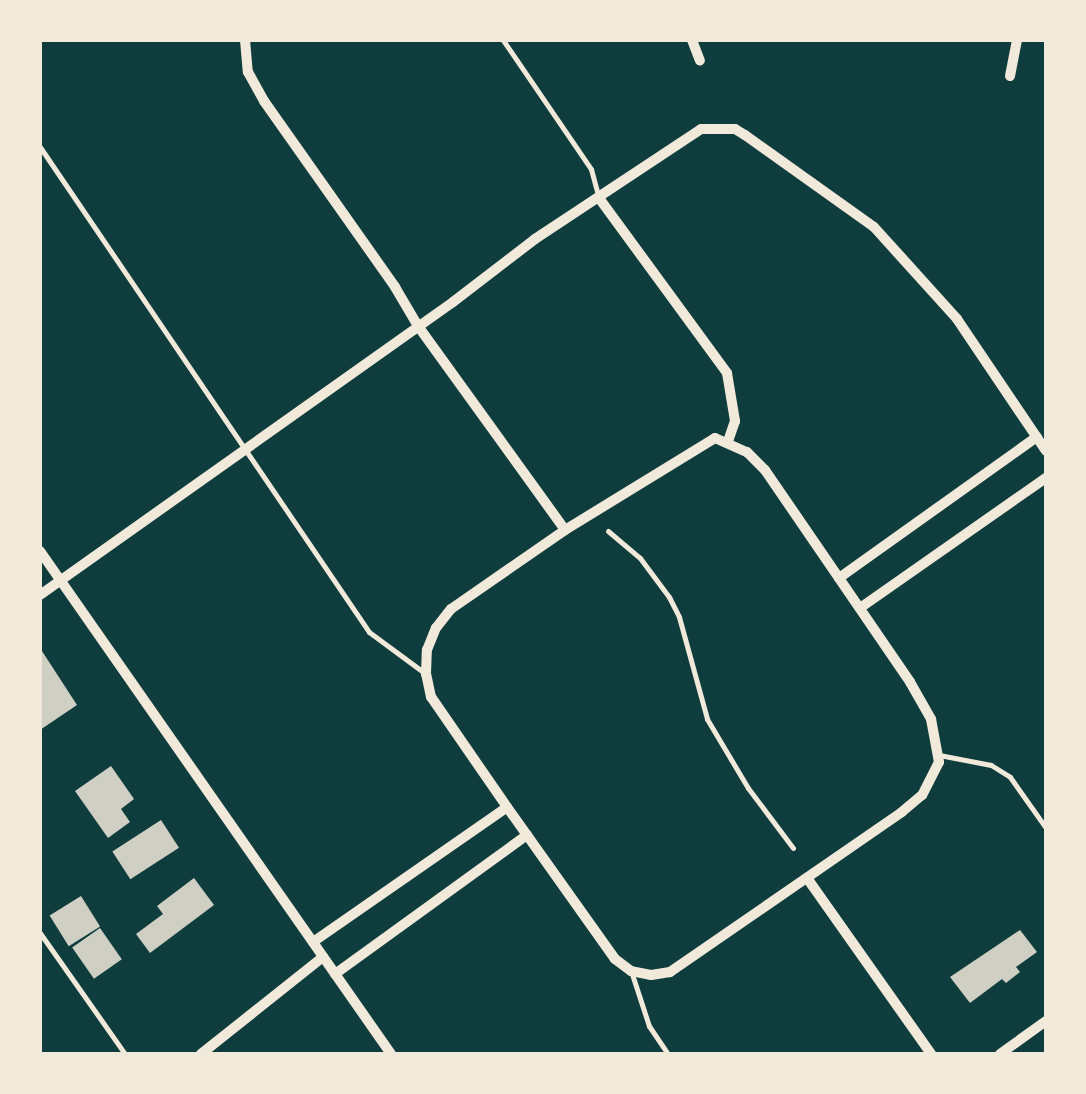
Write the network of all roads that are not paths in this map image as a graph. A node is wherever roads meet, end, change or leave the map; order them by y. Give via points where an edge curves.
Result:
1 (245, 40) edge
2 (503, 40) edge
3 (692, 40) edge
4 (1016, 40) edge
5 (700, 62) dead end
6 (1010, 76) dead end
7 (40, 147) edge
8 (599, 198) junction
9 (418, 326) junction
10 (1036, 437) junction
11 (728, 442) junction
12 (247, 448) junction
13 (1046, 450) edge
14 (1046, 478) edge
15 (565, 530) junction
16 (40, 551) edge
17 (840, 578) junction
18 (61, 581) junction
19 (40, 595) edge
20 (860, 608) junction
21 (426, 668) junction
22 (939, 755) junction
23 (506, 806) junction
24 (1046, 828) edge
25 (528, 835) junction
26 (807, 878) junction
27 (40, 932) edge
28 (313, 942) junction
29 (323, 957) junction
30 (631, 971) junction
31 (335, 974) junction
32 (1046, 1022) edge
33 (125, 1054) edge
34 (201, 1054) edge
35 (390, 1054) edge
36 (668, 1054) edge
37 (931, 1054) edge
38 (1000, 1054) edge

1 - 9 street via 248,72 264,101
2 - 8 lane via 591,169
3 - 5 street
4 - 6 street
7 - 12 lane
8 - 9 street
8 - 10 street via 701,129 745,135 902,253 957,319
8 - 11 street via 726,373 735,421
9 - 12 street
9 - 15 street
10 - 13 street
10 - 17 street
11 - 15 street via 707,439
11 - 17 street via 765,470
12 - 18 street
12 - 21 lane via 369,632
14 - 20 street
15 - 21 street via 450,610 436,628
16 - 18 street
17 - 20 street
18 - 19 street
18 - 28 street
20 - 22 street via 931,719
21 - 23 street via 432,697
22 - 24 lane via 991,765 1010,777
22 - 26 street via 922,795
23 - 25 street
23 - 28 street
25 - 30 street via 594,932
25 - 31 street
26 - 30 street via 670,972
26 - 37 street
27 - 33 lane
28 - 29 street
29 - 31 street
29 - 34 street
30 - 36 lane via 649,1026
31 - 35 street
32 - 38 street

